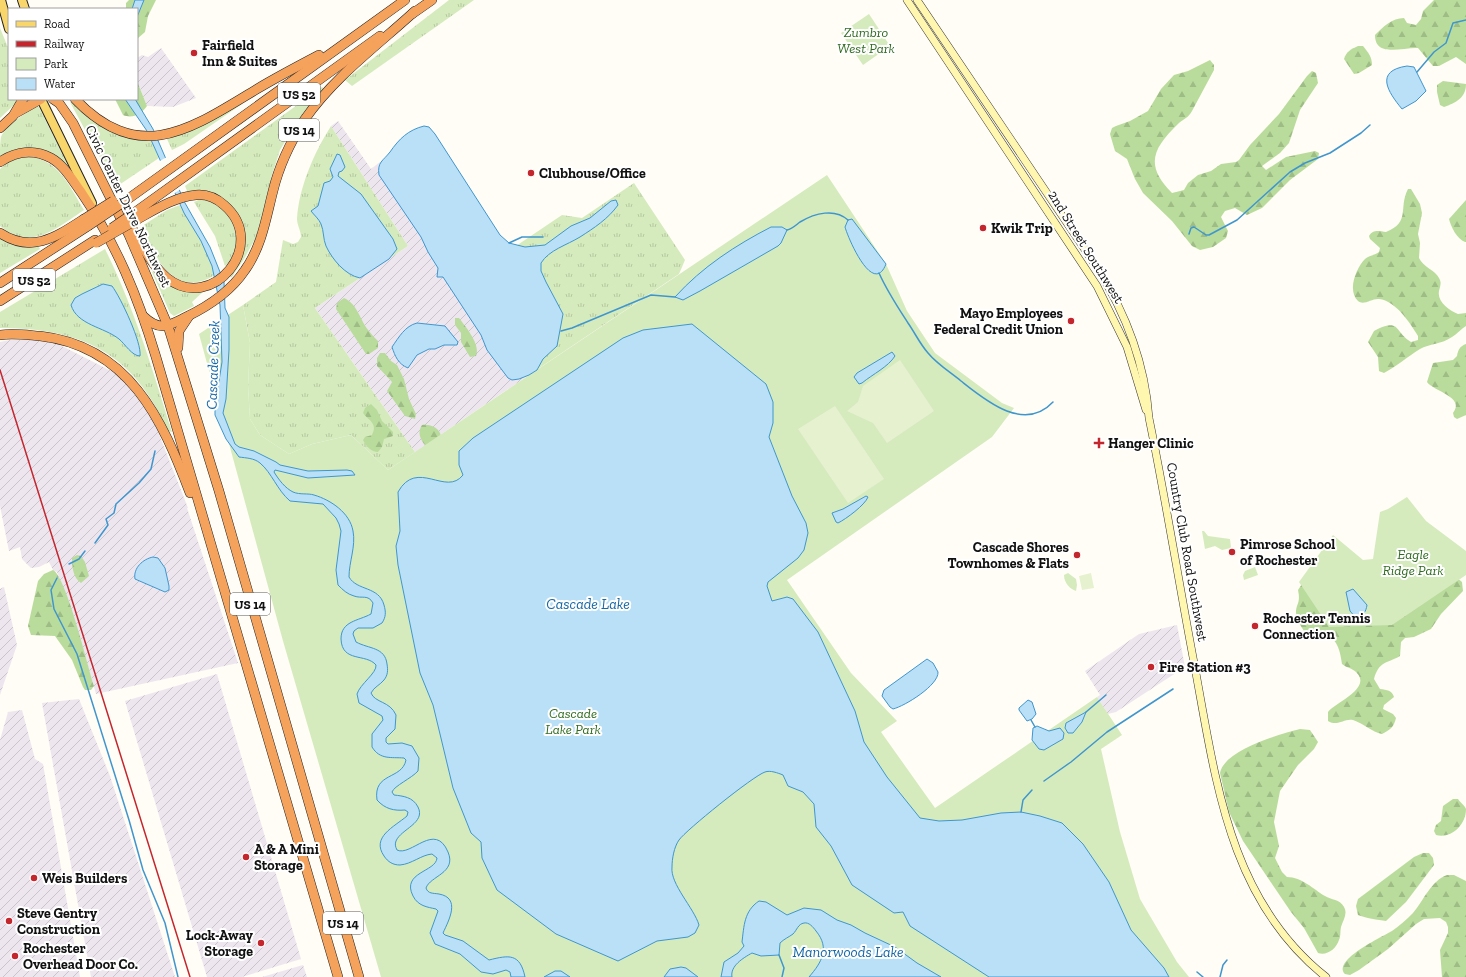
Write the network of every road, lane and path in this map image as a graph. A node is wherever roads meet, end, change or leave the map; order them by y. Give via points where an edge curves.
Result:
1 (1, 0) edge
2 (405, 0) edge
3 (432, 0) edge
4 (907, 0) edge
5 (917, 0) edge
6 (415, 12) junction
7 (8, 25) edge
8 (352, 37) junction
9 (22, 100) edge
10 (39, 100) edge
11 (41, 100) edge
12 (54, 100) edge
13 (62, 100) edge
14 (76, 100) edge
15 (13, 116) junction
16 (73, 124) junction
17 (0, 128) edge
18 (0, 162) edge
19 (98, 174) junction
20 (136, 216) junction
21 (86, 223) junction
22 (102, 224) junction
23 (0, 233) edge
24 (0, 283) edge
25 (0, 302) edge
26 (142, 315) junction
27 (190, 315) junction
28 (168, 326) junction
29 (2, 334) edge
30 (178, 356) junction
31 (1149, 418) junction
32 (213, 554) junction
33 (338, 977) edge
34 (359, 977) edge
35 (1326, 977) edge

1 - 7 main road
2 - 8 highway, US 52
3 - 6 highway, US 52
4 - 31 main road, 2nd Street Southwest via 1092,277 1127,347 1139,393
5 - 31 main road, 2nd Street Southwest via 1099,270 1134,342 1146,384
6 - 20 highway, US 52 via 169,188
6 - 27 highway, US 14 via 334,85 306,118 282,164 255,252 245,270 222,295
8 - 14 highway via 258,88 203,122 170,134 145,136 129,133 100,121
8 - 21 highway, US 52, bridge via 176,164
9 - 15 highway
10 - 15 highway
11 - 22 main road
12 - 16 highway
13 - 16 main road, Civic Center Drive Northwest
15 - 17 highway
16 - 19 highway, Civic Center Drive Northwest
18 - 22 highway, US 14 via 14,154 25,152 53,159 75,184
19 - 20 highway via 160,272 170,280 179,284 204,286 223,277 234,265 241,236 232,214 220,201 212,197 198,194 174,200
19 - 28 highway, Civic Center Drive Northwest via 135,248
20 - 25 highway, US 52, bridge
21 - 23 highway via 44,241 25,243
21 - 24 highway, US 52
22 - 26 highway, US 14 via 126,273
26 - 28 highway via 154,325
26 - 32 highway, US 14
27 - 28 highway
27 - 30 highway, US 14 via 179,331
28 - 30 highway, Civic Center Drive Northwest
29 - 32 highway via 46,337 70,342 107,361 129,379 148,402 163,429
30 - 34 highway, US 14
31 - 35 main road, Country Club Road Southwest via 1204,715 1227,824 1246,873 1265,908 1281,930
32 - 33 highway, US 14

